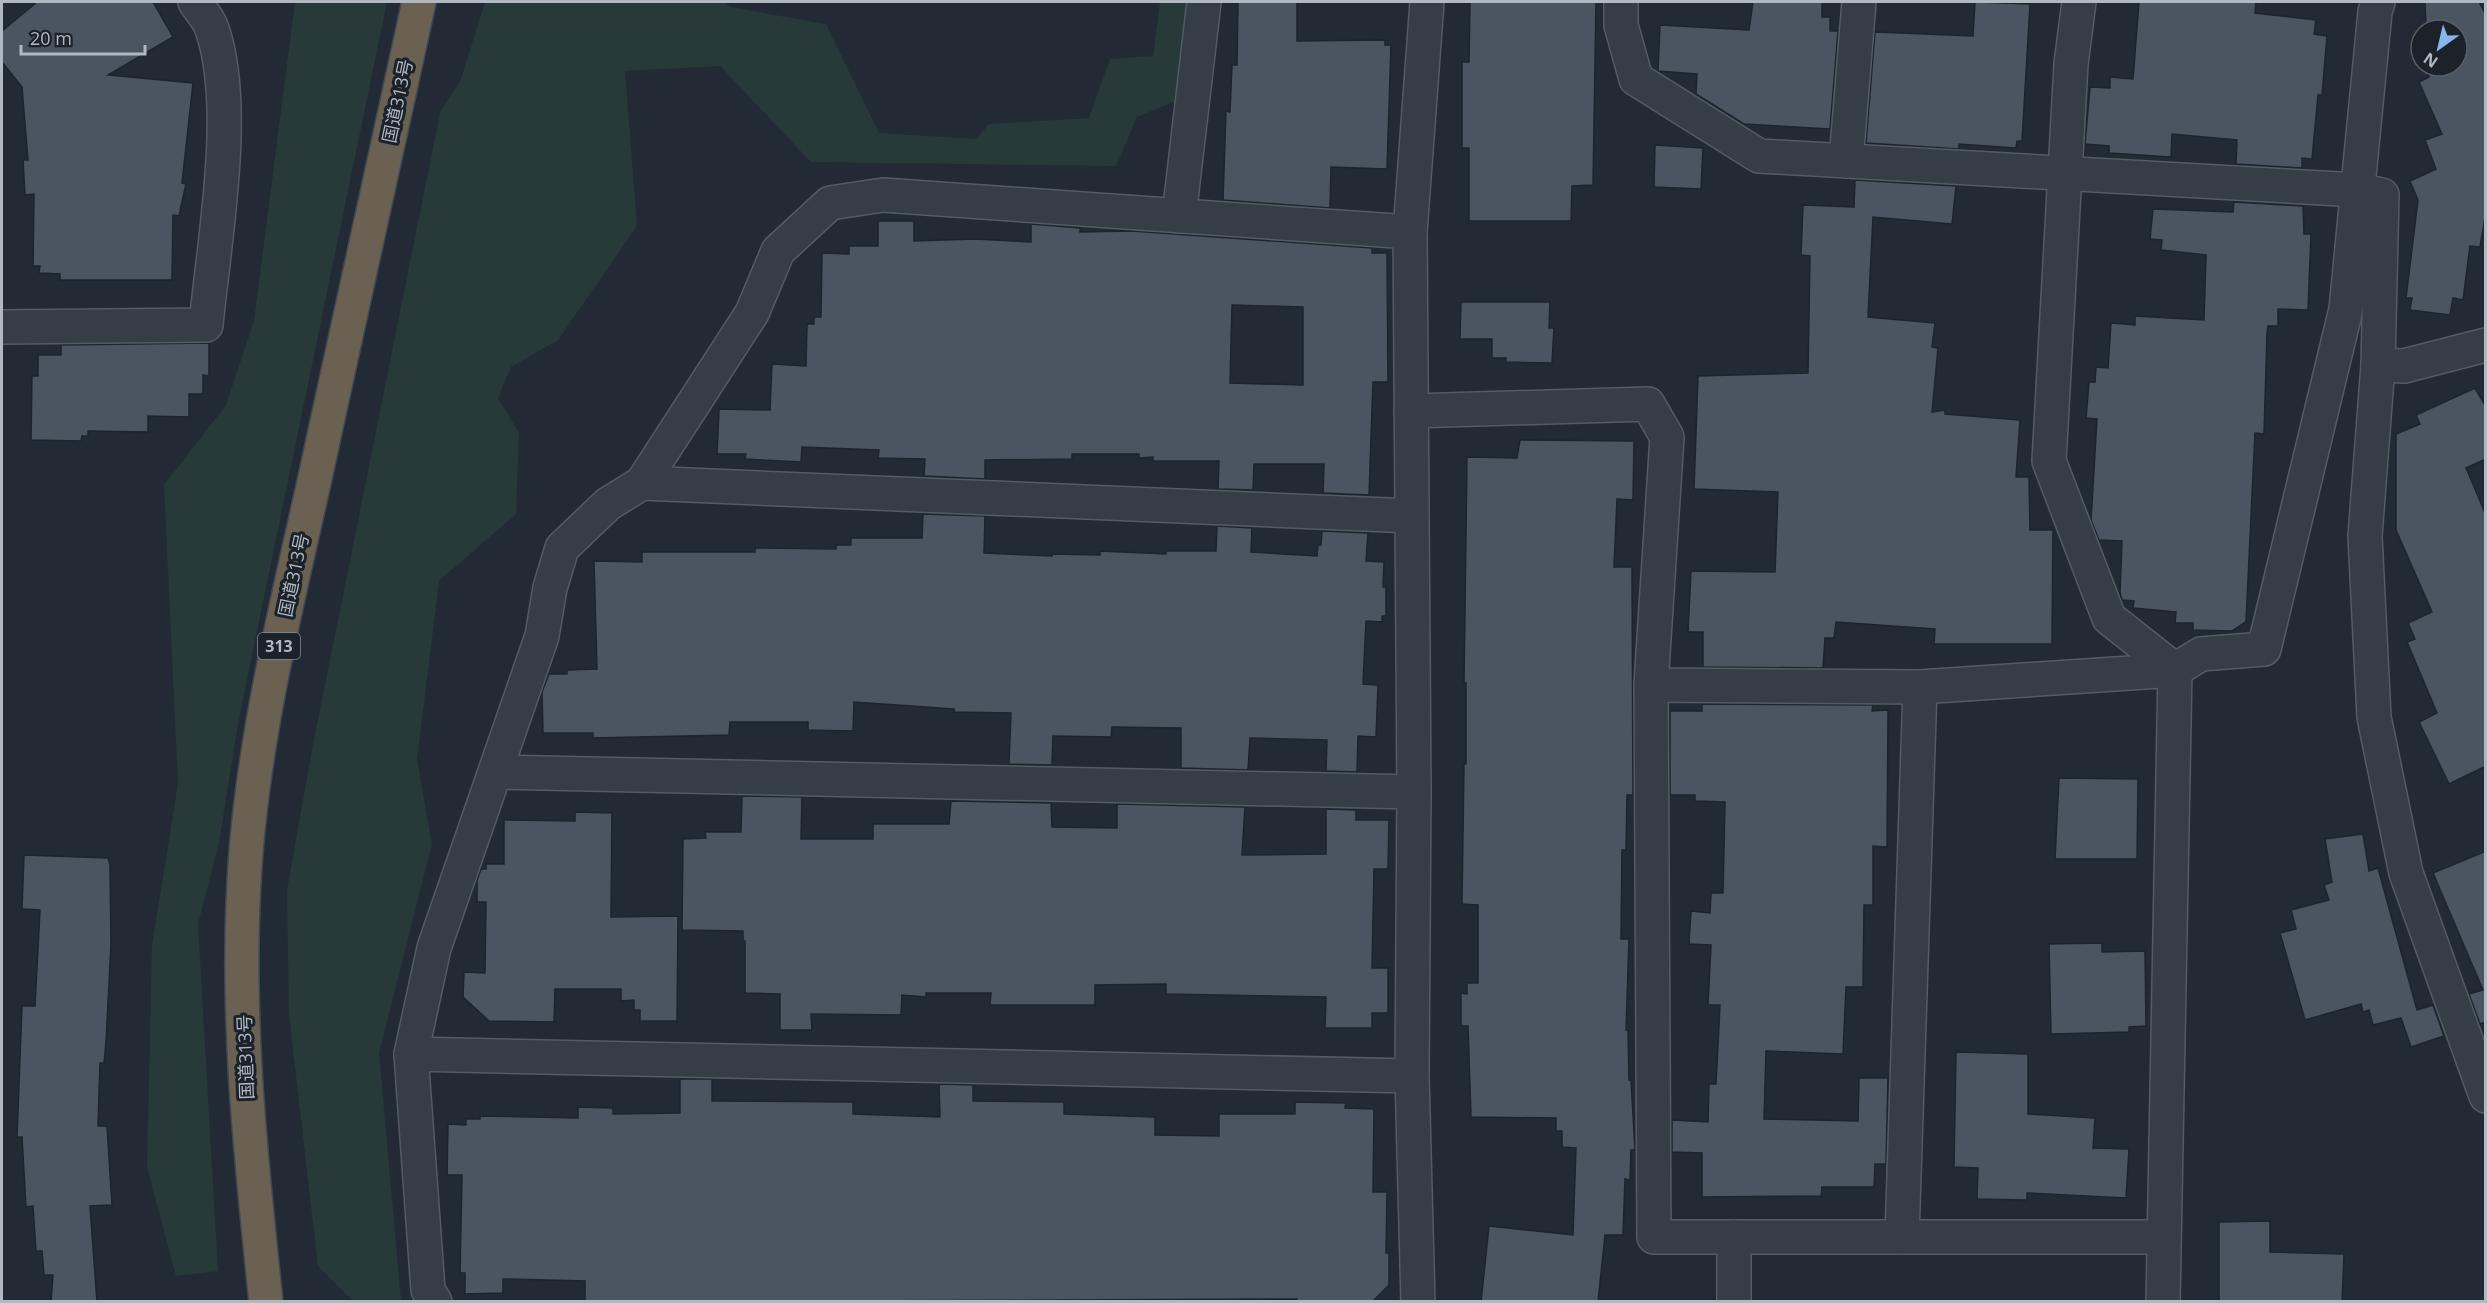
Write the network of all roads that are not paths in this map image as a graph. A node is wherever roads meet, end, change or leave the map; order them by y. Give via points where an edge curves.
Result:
1 (195, 2) edge
2 (419, 2) edge
3 (1204, 2) edge
4 (1427, 2) edge
5 (1621, 2) edge
6 (1859, 2) edge
7 (2079, 2) edge
8 (2378, 2) edge
9 (1846, 161) junction
10 (2065, 173) junction
11 (2358, 190) junction
12 (1179, 216) junction
13 (1410, 232) junction
14 (2, 327) edge
15 (2486, 345) edge
16 (2378, 365) junction
17 (1412, 411) junction
18 (642, 483) junction
19 (1412, 516) junction
20 (2175, 670) junction
21 (1651, 685) junction
22 (1920, 687) junction
23 (496, 772) junction
24 (1414, 792) junction
25 (411, 1054) junction
26 (1412, 1076) junction
27 (2486, 1096) edge
28 (1734, 1237) junction
29 (1902, 1237) junction
30 (2163, 1237) junction
31 (266, 1302) edge
32 (435, 1302) edge
33 (1418, 1302) edge
34 (1734, 1302) edge
35 (2163, 1302) edge

1 - 14 street via 211,27 223,75 221,169 206,325
2 - 31 highway, 国道313号 / 313 via 283,624 258,757 246,851 242,943 245,1084
3 - 12 street
4 - 13 street
5 - 9 street via 1621,26 1636,79 1759,156
6 - 9 street
7 - 10 street
8 - 11 street
9 - 10 street
10 - 11 street
10 - 20 street via 2049,461 2109,618
11 - 16 street via 2382,195
11 - 20 street via 2346,309 2264,649 2201,654
12 - 13 street
12 - 18 street via 883,195 830,203 778,251 752,313
13 - 17 street
15 - 16 street via 2404,366
16 - 27 street via 2365,536 2374,717 2406,873
17 - 19 street
17 - 21 street via 1648,404 1667,437
18 - 19 street
18 - 23 street via 608,504 562,548 542,636
19 - 24 street
20 - 22 street
20 - 30 street
21 - 22 street
21 - 28 street via 1654,1237
22 - 29 street
23 - 24 street
23 - 25 street via 434,948
24 - 26 street
25 - 26 street
25 - 32 street via 428,1290
26 - 33 street
28 - 29 street
28 - 34 street
29 - 30 street
30 - 35 street

